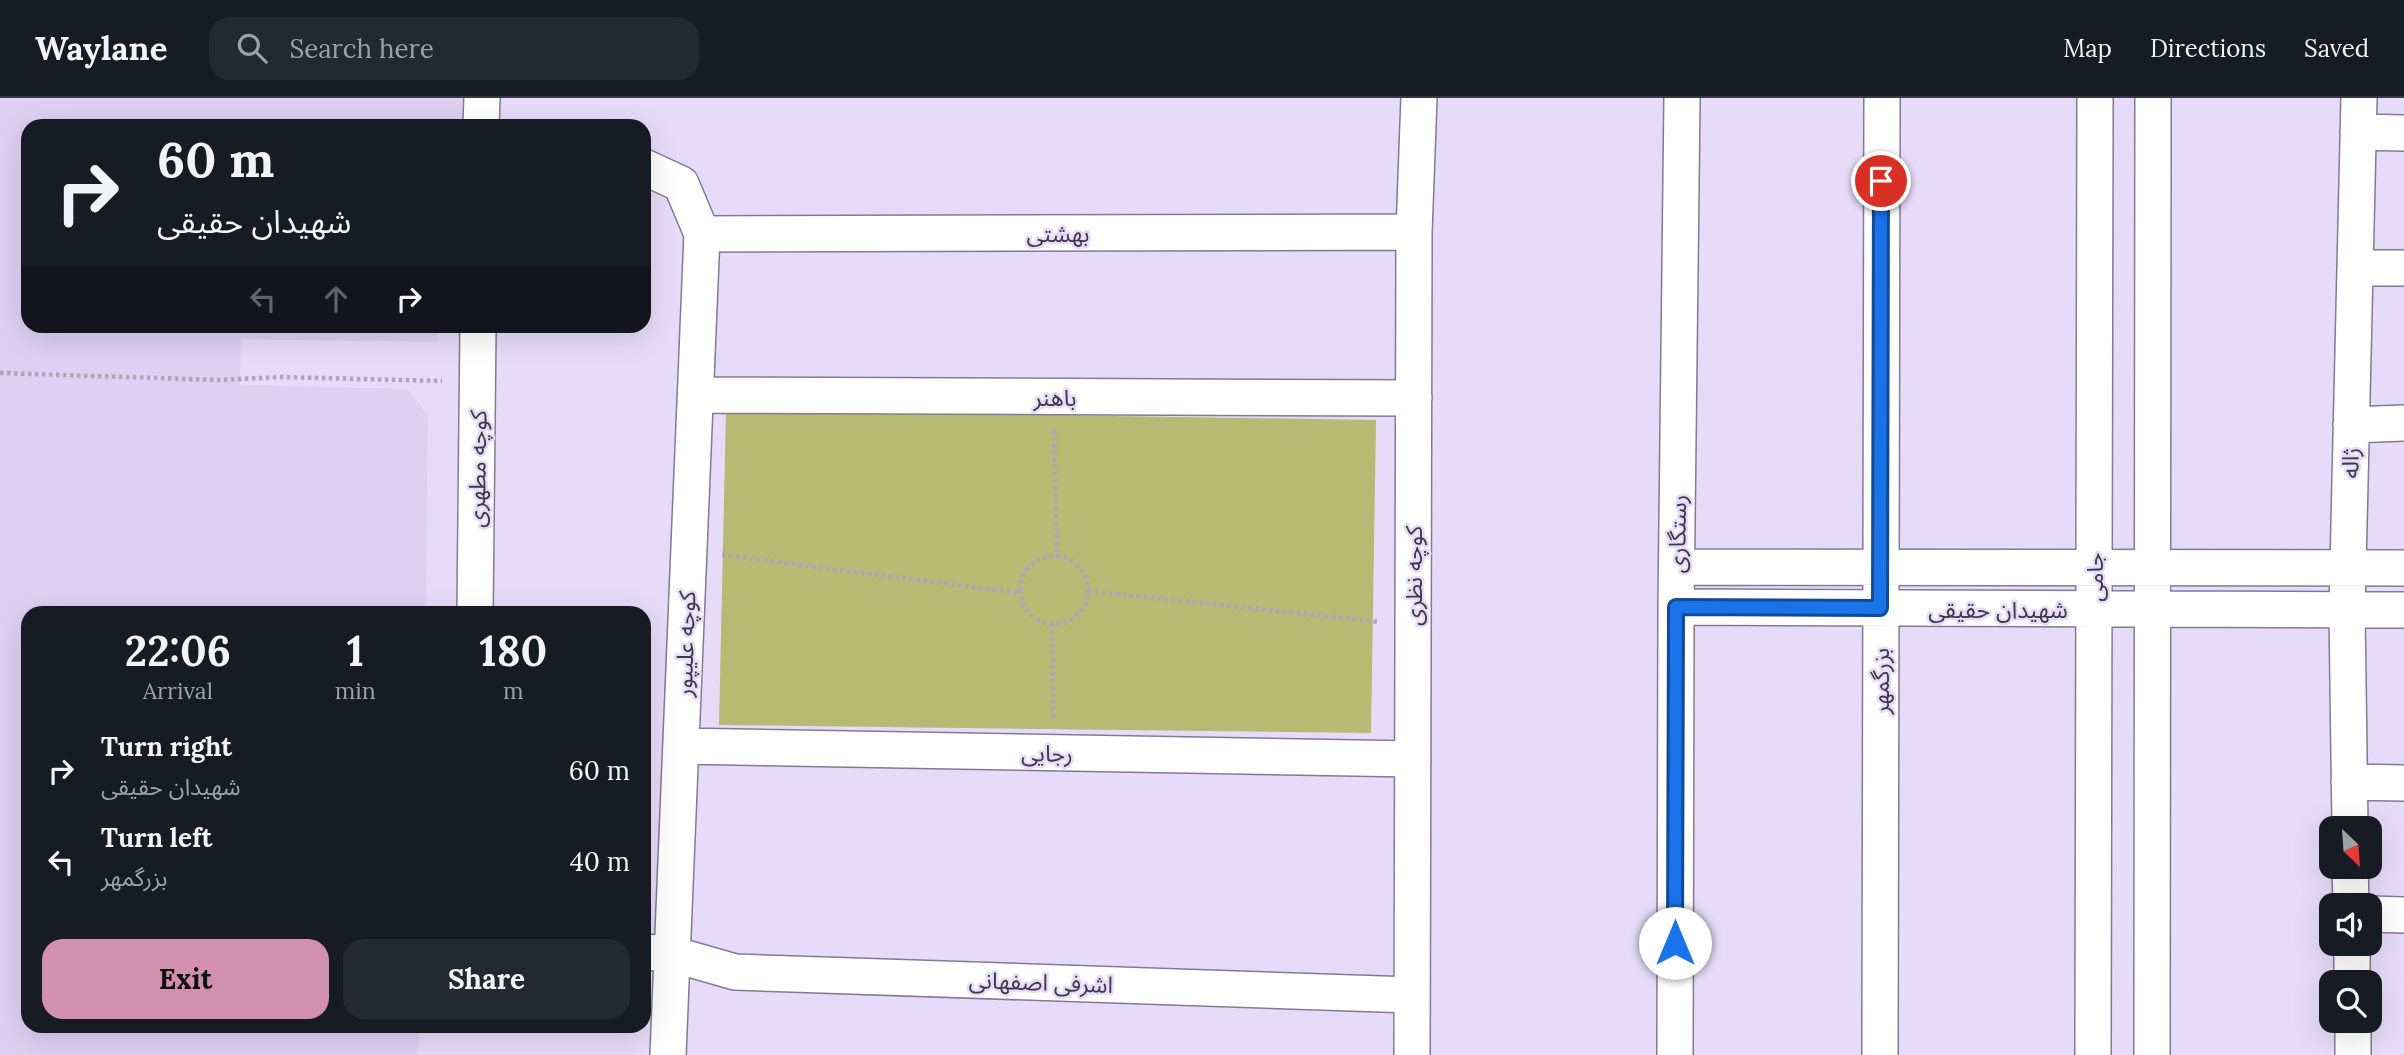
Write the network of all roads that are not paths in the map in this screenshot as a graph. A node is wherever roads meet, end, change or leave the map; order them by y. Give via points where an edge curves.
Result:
1 (482, 98) edge
2 (1419, 98) edge
3 (1682, 98) edge
4 (1882, 98) edge
5 (2095, 98) edge
6 (2153, 98) edge
7 (2359, 115) edge
8 (481, 119) edge
9 (2404, 133) edge
10 (651, 170) edge
11 (1414, 232) junction
12 (702, 233) junction
13 (2355, 268) junction
14 (2404, 268) edge
15 (478, 333) edge
16 (696, 395) junction
17 (1414, 398) junction
18 (2404, 423) edge
19 (2351, 425) junction
20 (1880, 566) junction
21 (2094, 566) junction
22 (1676, 567) junction
23 (2153, 567) junction
24 (2404, 568) edge
25 (2347, 569) junction
26 (475, 606) edge
27 (1676, 607) junction
28 (1880, 608) junction
29 (2094, 610) junction
30 (2152, 610) junction
31 (2347, 610) junction
32 (2404, 610) edge
33 (681, 746) junction
34 (1413, 759) junction
35 (2349, 782) junction
36 (2404, 783) edge
37 (2350, 816) edge
38 (2382, 914) edge
39 (2404, 915) edge
40 (658, 953) edge
41 (1412, 995) junction
42 (2353, 1033) edge
43 (668, 1055) edge
44 (1412, 1055) edge
45 (1675, 1055) edge
46 (1880, 1055) edge
47 (2093, 1055) edge
48 (2152, 1055) edge
49 (2353, 1055) edge

1 - 8 street
2 - 11 street, کوچه نظری
3 - 22 street, رستگاری
4 - 20 street, بزرگمهر
5 - 21 street, جامی
6 - 23 street
7 - 9 street
7 - 13 street, ژاله
10 - 12 street via 681,184
11 - 12 street, بهشتی
11 - 17 street, کوچه نظری
12 - 16 street, کوچه علیپور
13 - 14 street
13 - 19 street, ژاله
15 - 26 street, کوچه مطهری
16 - 17 street, باهنر
16 - 33 street, کوچه علیپور
17 - 34 street, کوچه نظری
18 - 19 street
19 - 25 street, ژاله
20 - 21 street
20 - 22 street
20 - 28 street, بزرگمهر
21 - 23 street
21 - 29 street, جامی
22 - 27 street, رستگاری
23 - 25 street
23 - 30 street
24 - 25 street
25 - 31 street, ژاله
27 - 28 street, شهیدان حقیقی
27 - 45 street, رستگاری
28 - 29 street, شهیدان حقیقی
28 - 46 street, بزرگمهر
29 - 30 street, شهیدان حقیقی
29 - 47 street, جامی
30 - 31 street, شهیدان حقیقی
30 - 48 street
31 - 32 street, شهیدان حقیقی
31 - 35 street, ژاله
33 - 34 street, رجایی
33 - 40 street, کوچه علیپور
34 - 41 street, کوچه نظری
35 - 36 street
35 - 37 street, ژاله
38 - 39 street
40 - 41 street, اشرفی اصفهانی via 735,972
40 - 43 street, کوچه علیپور
41 - 44 street, کوچه نظری
42 - 49 street

